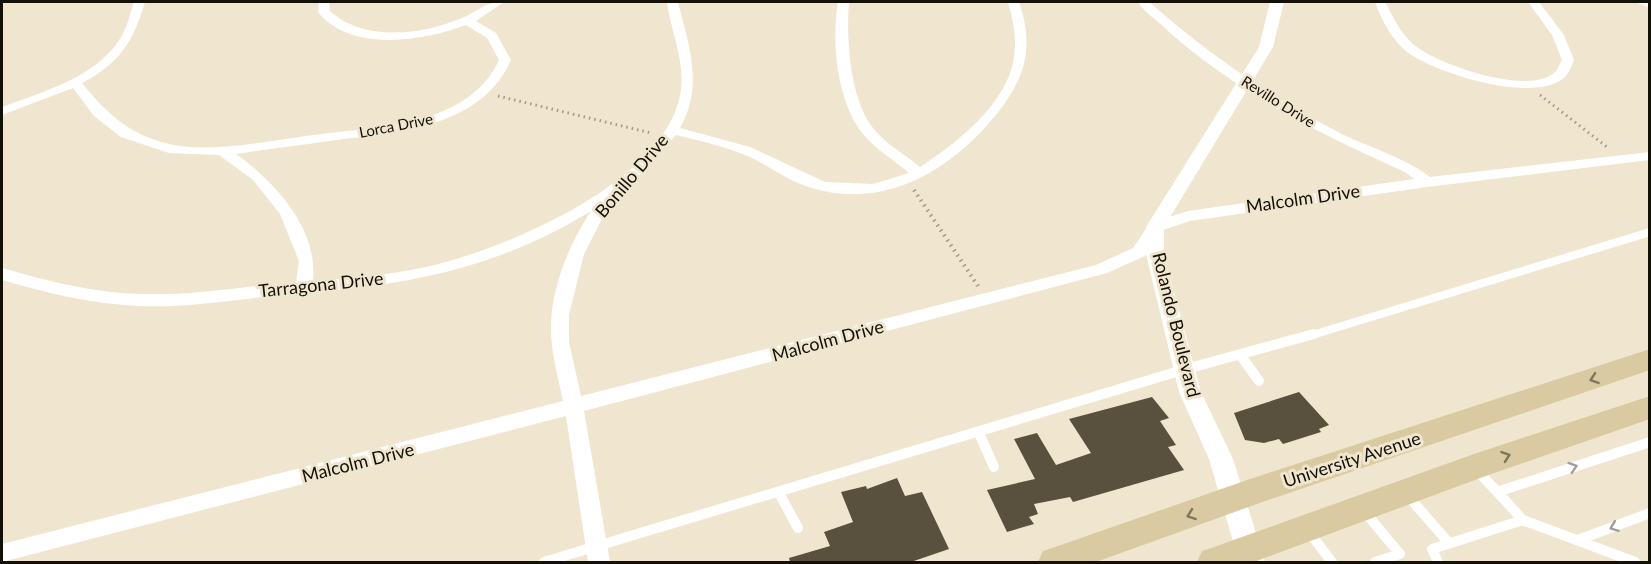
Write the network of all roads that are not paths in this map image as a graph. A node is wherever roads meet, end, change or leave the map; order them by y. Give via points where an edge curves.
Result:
1 (138, 2) edge
2 (324, 2) edge
3 (498, 2) edge
4 (672, 2) edge
5 (843, 2) edge
6 (1014, 2) edge
7 (1143, 2) edge
8 (1277, 2) edge
9 (1380, 2) edge
10 (1534, 2) edge
11 (1641, 2) edge
12 (1650, 5) edge
13 (467, 21) junction
14 (75, 82) junction
15 (1246, 83) junction
16 (2, 111) edge
17 (669, 134) junction
18 (223, 151) junction
19 (1650, 156) edge
20 (912, 175) junction
21 (1427, 182) junction
22 (622, 184) junction
23 (1155, 227) junction
24 (1650, 232) edge
25 (2, 274) edge
26 (304, 288) junction
27 (1241, 356) junction
28 (1650, 359) edge
29 (1186, 369) junction
30 (1259, 381) dead end
31 (574, 407) junction
32 (1650, 407) edge
33 (979, 433) junction
34 (1650, 442) edge
35 (994, 467) dead end
36 (1474, 467) junction
37 (1404, 492) junction
38 (1497, 492) junction
39 (779, 493) junction
40 (1233, 500) junction
41 (1361, 508) junction
42 (1650, 513) edge
43 (1523, 520) junction
44 (798, 528) dead end
45 (1306, 529) junction
46 (1578, 540) junction
47 (1449, 543) junction
48 (2, 554) edge
49 (598, 555) edge
50 (1250, 556) edge
51 (543, 562) edge
52 (1055, 562) edge
53 (1214, 562) edge
54 (1332, 562) edge
55 (1375, 562) edge
56 (1438, 562) edge
57 (1635, 562) edge

1 - 14 street via 125,42 100,66
2 - 13 street via 324,12 333,22 372,34 420,33
3 - 13 street
4 - 17 street, Bonillo Drive via 688,71 686,100
5 - 20 street via 843,47 857,112 868,131
6 - 20 street via 1021,24 1019,65 1001,101 953,150
7 - 15 street, Revillo Drive via 1173,31
8 - 15 street, Rolando Boulevard via 1266,47
9 - 10 street via 1394,30 1410,49 1429,61 1483,79 1524,83 1558,76 1568,60 1558,35
11 - 12 street
13 - 18 street, Lorca Drive via 496,38 505,60 482,92 438,118 388,130
14 - 16 street
14 - 18 street, Lorca Drive via 99,113 126,134 169,149
15 - 21 street, Revillo Drive via 1305,120 1410,169
15 - 23 street, Rolando Boulevard
17 - 20 street via 732,146 799,179 826,187 890,186
17 - 22 street, Bonillo Drive
18 - 26 street via 258,177 287,212 306,261
19 - 21 street, Malcolm Drive
21 - 23 street, Malcolm Drive via 1188,216
22 - 26 street, Tarragona Drive via 598,202 491,254 400,278
22 - 31 street, Bonillo Drive via 600,210 577,249 561,305 561,353
23 - 29 street, Rolando Boulevard via 1155,254
23 - 31 street, Malcolm Drive via 1139,252 1101,269
24 - 27 lane
25 - 26 street, Tarragona Drive via 60,291 123,300
27 - 29 lane
27 - 30 lane
28 -> 40 main road, University Avenue
29 - 33 lane
29 - 40 street, Rolando Boulevard via 1190,392 1221,459
31 - 48 street, Malcolm Drive
31 - 49 street, Bonillo Drive
36 -> 32 main road
33 - 35 lane
33 - 39 lane
38 -> 34 lane
36 - 37 main road
36 - 38 lane
37 - 41 main road
37 - 47 lane
38 - 43 lane
39 - 44 lane
39 - 49 lane
40 - 50 street, Rolando Boulevard
40 -> 52 main road, University Avenue
41 - 45 main road
41 - 55 lane via 1400,554
42 -> 46 lane
43 - 46 lane
43 - 47 lane
45 - 50 main road
45 - 54 lane
46 - 57 lane
47 - 56 lane via 1432,549
49 - 51 lane
50 - 53 main road

